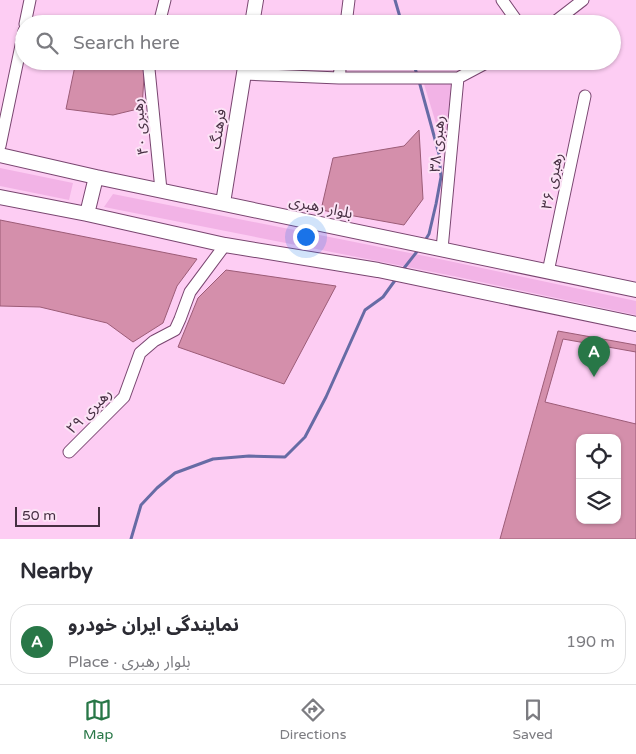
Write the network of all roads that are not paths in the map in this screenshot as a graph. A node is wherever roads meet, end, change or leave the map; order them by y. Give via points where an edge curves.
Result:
1 (30, 0) edge
2 (165, 0) edge
3 (256, 0) edge
4 (349, 0) edge
5 (502, 0) edge
6 (583, 0) edge
7 (27, 15) edge
8 (161, 15) edge
9 (254, 15) edge
10 (347, 15) edge
11 (513, 15) edge
12 (564, 15) edge
13 (16, 70) edge
14 (149, 70) edge
15 (245, 70) edge
16 (264, 70) edge
17 (341, 70) edge
18 (473, 70) edge
19 (340, 78) junction
20 (458, 78) junction
21 (585, 96) dead end
22 (0, 146) edge
23 (0, 155) edge
24 (96, 177) junction
25 (161, 190) junction
26 (0, 197) edge
27 (223, 203) junction
28 (87, 214) junction
29 (225, 245) junction
30 (442, 249) junction
31 (548, 272) junction
32 (636, 290) edge
33 (636, 324) edge
34 (69, 452) dead end

1 - 7 street
2 - 8 street
3 - 9 main road
4 - 10 street
5 - 11 street
6 - 12 street
13 - 22 street
14 - 25 street, رهبری ۴۰
15 - 27 main road, فرهنگ
16 - 19 street
17 - 19 street
18 - 20 street
19 - 20 street
20 - 30 street, رهبری ۳۸
21 - 31 street, رهبری ۳۶
23 - 24 main road, بلوار رهبری
24 - 25 main road, بلوار رهبری
24 - 28 main road
25 - 27 main road, بلوار رهبری
26 - 28 main road
27 - 30 main road, بلوار رهبری
28 - 29 main road
29 - 33 main road via 378,270
29 - 34 street, رهبری ۲۹ via 190,292 175,330 140,353 124,397
30 - 31 main road, بلوار رهبری
31 - 32 main road, بلوار رهبری

